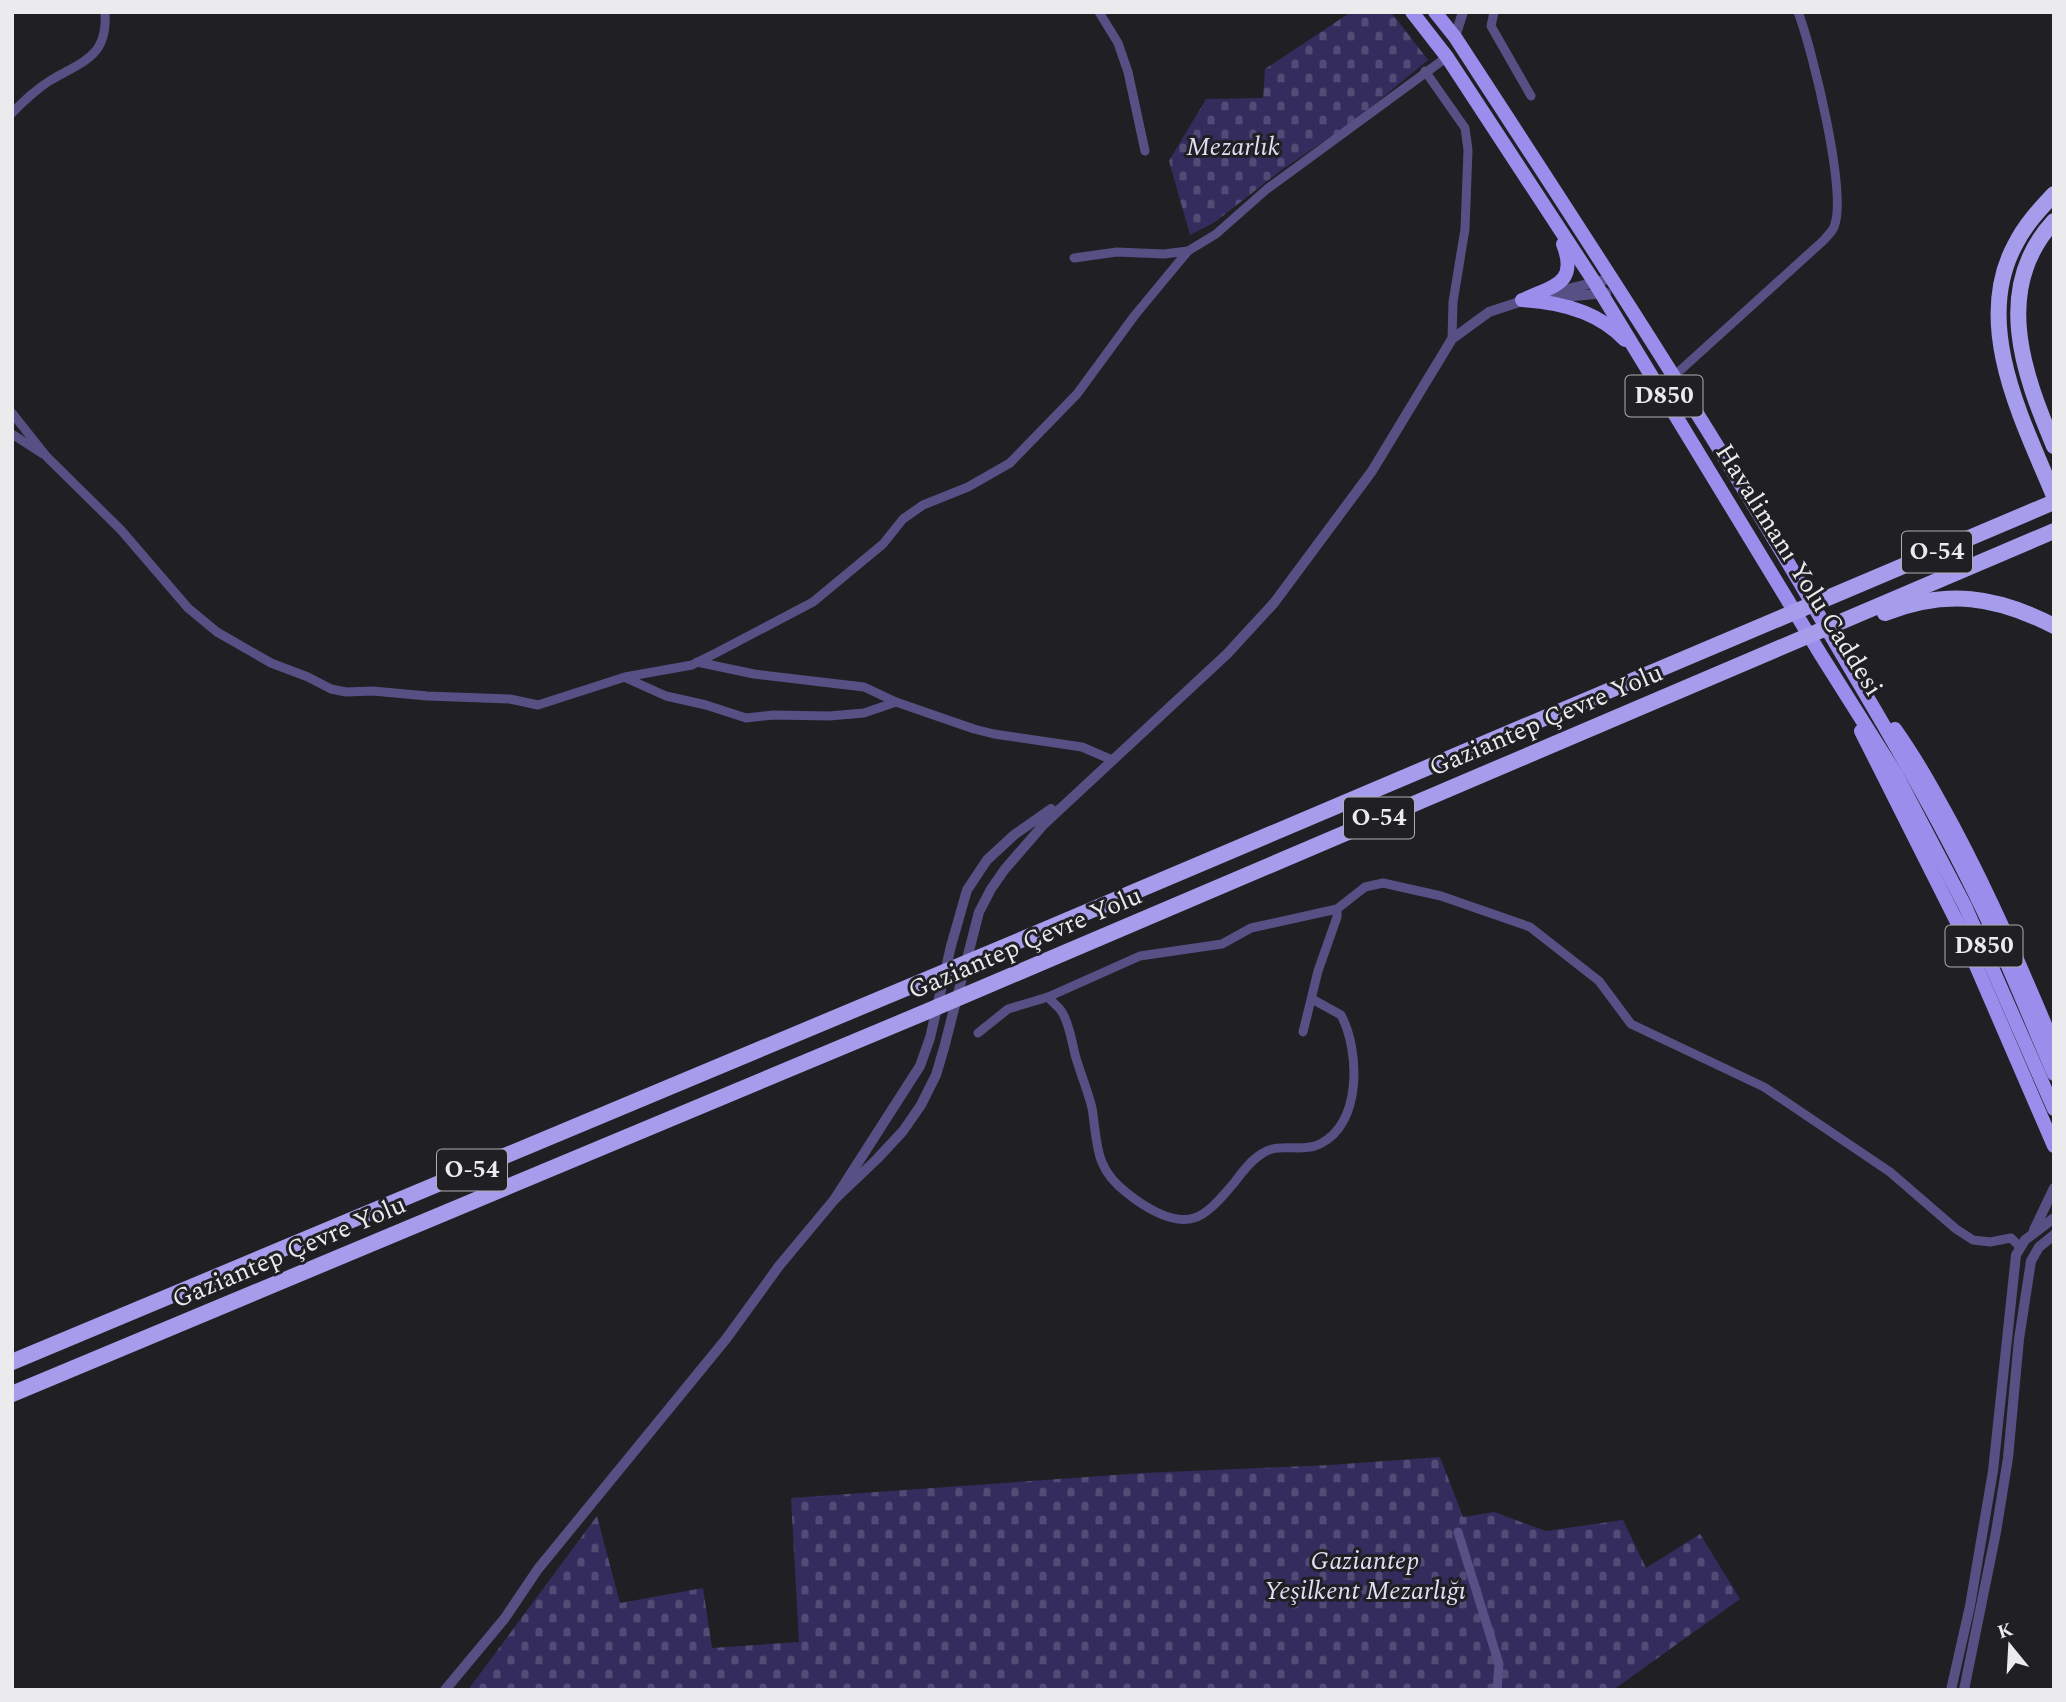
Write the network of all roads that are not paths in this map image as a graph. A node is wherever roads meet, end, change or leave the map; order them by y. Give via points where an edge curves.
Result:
1 (105, 12) edge
2 (1099, 12) edge
3 (1412, 12) edge
4 (1435, 12) edge
5 (1463, 12) edge
6 (1494, 12) edge
7 (1798, 12) edge
8 (1455, 37) junction
9 (1447, 57) junction
10 (1426, 71) junction
11 (1531, 96) dead end
12 (12, 113) edge
13 (1145, 151) dead end
14 (2054, 194) edge
15 (1550, 214) junction
16 (2054, 221) edge
17 (1188, 251) junction
18 (1074, 258) dead end
19 (1616, 284) junction
20 (1598, 288) junction
21 (1521, 300) junction
22 (1452, 339) junction
23 (1638, 354) junction
24 (1674, 376) junction
25 (12, 413) edge
26 (12, 434) edge
27 (2054, 446) edge
28 (47, 457) junction
29 (2054, 496) edge
30 (2054, 502) edge
31 (2049, 533) edge
32 (1849, 622) junction
33 (2054, 625) edge
34 (697, 662) junction
35 (1835, 676) junction
36 (625, 677) junction
37 (1870, 701) junction
38 (896, 702) junction
39 (1112, 760) junction
40 (1081, 788) junction
41 (1337, 909) junction
42 (1048, 997) junction
43 (1311, 999) junction
44 (1303, 1032) dead end
45 (978, 1033) dead end
46 (2054, 1046) edge
47 (2054, 1074) edge
48 (2054, 1109) edge
49 (2054, 1146) edge
50 (2054, 1188) edge
51 (834, 1200) junction
52 (2054, 1218) edge
53 (2032, 1233) junction
54 (2054, 1236) edge
55 (2020, 1247) junction
56 (12, 1362) edge
57 (12, 1394) edge
58 (1458, 1532) dead end
59 (445, 1690) edge
60 (1497, 1690) edge
61 (1951, 1690) edge
62 (1964, 1690) edge

1 - 12 street via 106,29 88,59 48,81
2 - 13 street via 1118,43 1128,72
3 - 9 highway, Havalimanı Yolu Caddesi / D850
4 - 8 highway, Havalimanı Yolu Caddesi / D850
5 - 8 street
6 - 11 street via 1491,26
7 - 24 street via 1833,148 1834,227
8 - 19 highway, Havalimanı Yolu Caddesi / D850
9 - 10 street
9 - 15 highway, Havalimanı Yolu Caddesi / D850
10 - 17 street
10 - 22 street via 1465,128 1468,150 1465,229
14 - 29 highway via 2014,246 2002,280 1999,311 2011,385
15 - 20 highway, Havalimanı Yolu Caddesi / D850
15 - 21 highway via 1570,266 1555,286
16 - 27 highway via 2031,254 2020,284 2017,311 2029,380
17 - 18 street
17 - 34 street via 1077,394 1010,463 903,519 883,544 813,602
19 - 20 street
19 - 24 highway, Havalimanı Yolu Caddesi / D850
20 - 21 street
20 - 23 highway, Havalimanı Yolu Caddesi / D850
21 - 22 street via 1489,312
21 - 23 highway via 1548,302 1586,314 1620,335
22 - 39 street via 1371,471 1273,603 1227,654
23 - 35 highway, Havalimanı Yolu Caddesi / D850
24 - 37 highway, Havalimanı Yolu Caddesi / D850
25 - 28 street
26 - 28 street
28 - 36 street via 121,530 188,608 217,632 271,663 331,689 510,699 538,705
30 - 56 highway, Gaziantep Çevre Yolu / O-54
31 - 32 highway, Gaziantep Çevre Yolu / O-54
32 - 33 highway via 1928,601 1962,598 1992,601
32 - 57 highway, Gaziantep Çevre Yolu / O-54 via 1735,665 928,1011
34 - 36 street
34 - 38 street via 864,687
35 - 48 highway, Havalimanı Yolu Caddesi / D850 via 1941,858
35 - 49 highway via 1958,924
36 - 38 street via 666,696 746,718 864,713
37 - 46 highway via 1908,747 1950,821
37 - 47 highway, Havalimanı Yolu Caddesi / D850 via 1982,908
38 - 39 street via 994,734 1082,747
39 - 40 street
40 - 51 street via 1005,869 979,912 936,1075 921,1105 903,1131
40 - 51 street via 1014,835 987,860 967,890 920,1066
41 - 42 street via 1251,928 1222,944 1140,956
41 - 43 street
41 - 55 street via 1364,887 1383,883 1441,896 1530,927 1599,981 1631,1024 1764,1087 1890,1172 1973,1240 2011,1238
42 - 43 street via 1063,1013 1069,1030 1091,1108 1097,1154 1104,1167 1140,1203 1161,1214 1193,1219 1224,1195 1258,1155 1320,1144 1345,1119 1354,1087 1347,1030 1341,1015
42 - 45 street via 1008,1009
43 - 44 street
50 - 53 street
51 - 59 street
52 - 53 street
53 - 55 street
54 - 62 street via 2039,1247 2031,1261 2000,1507
55 - 61 street via 1993,1471
58 - 60 street via 1499,1664

